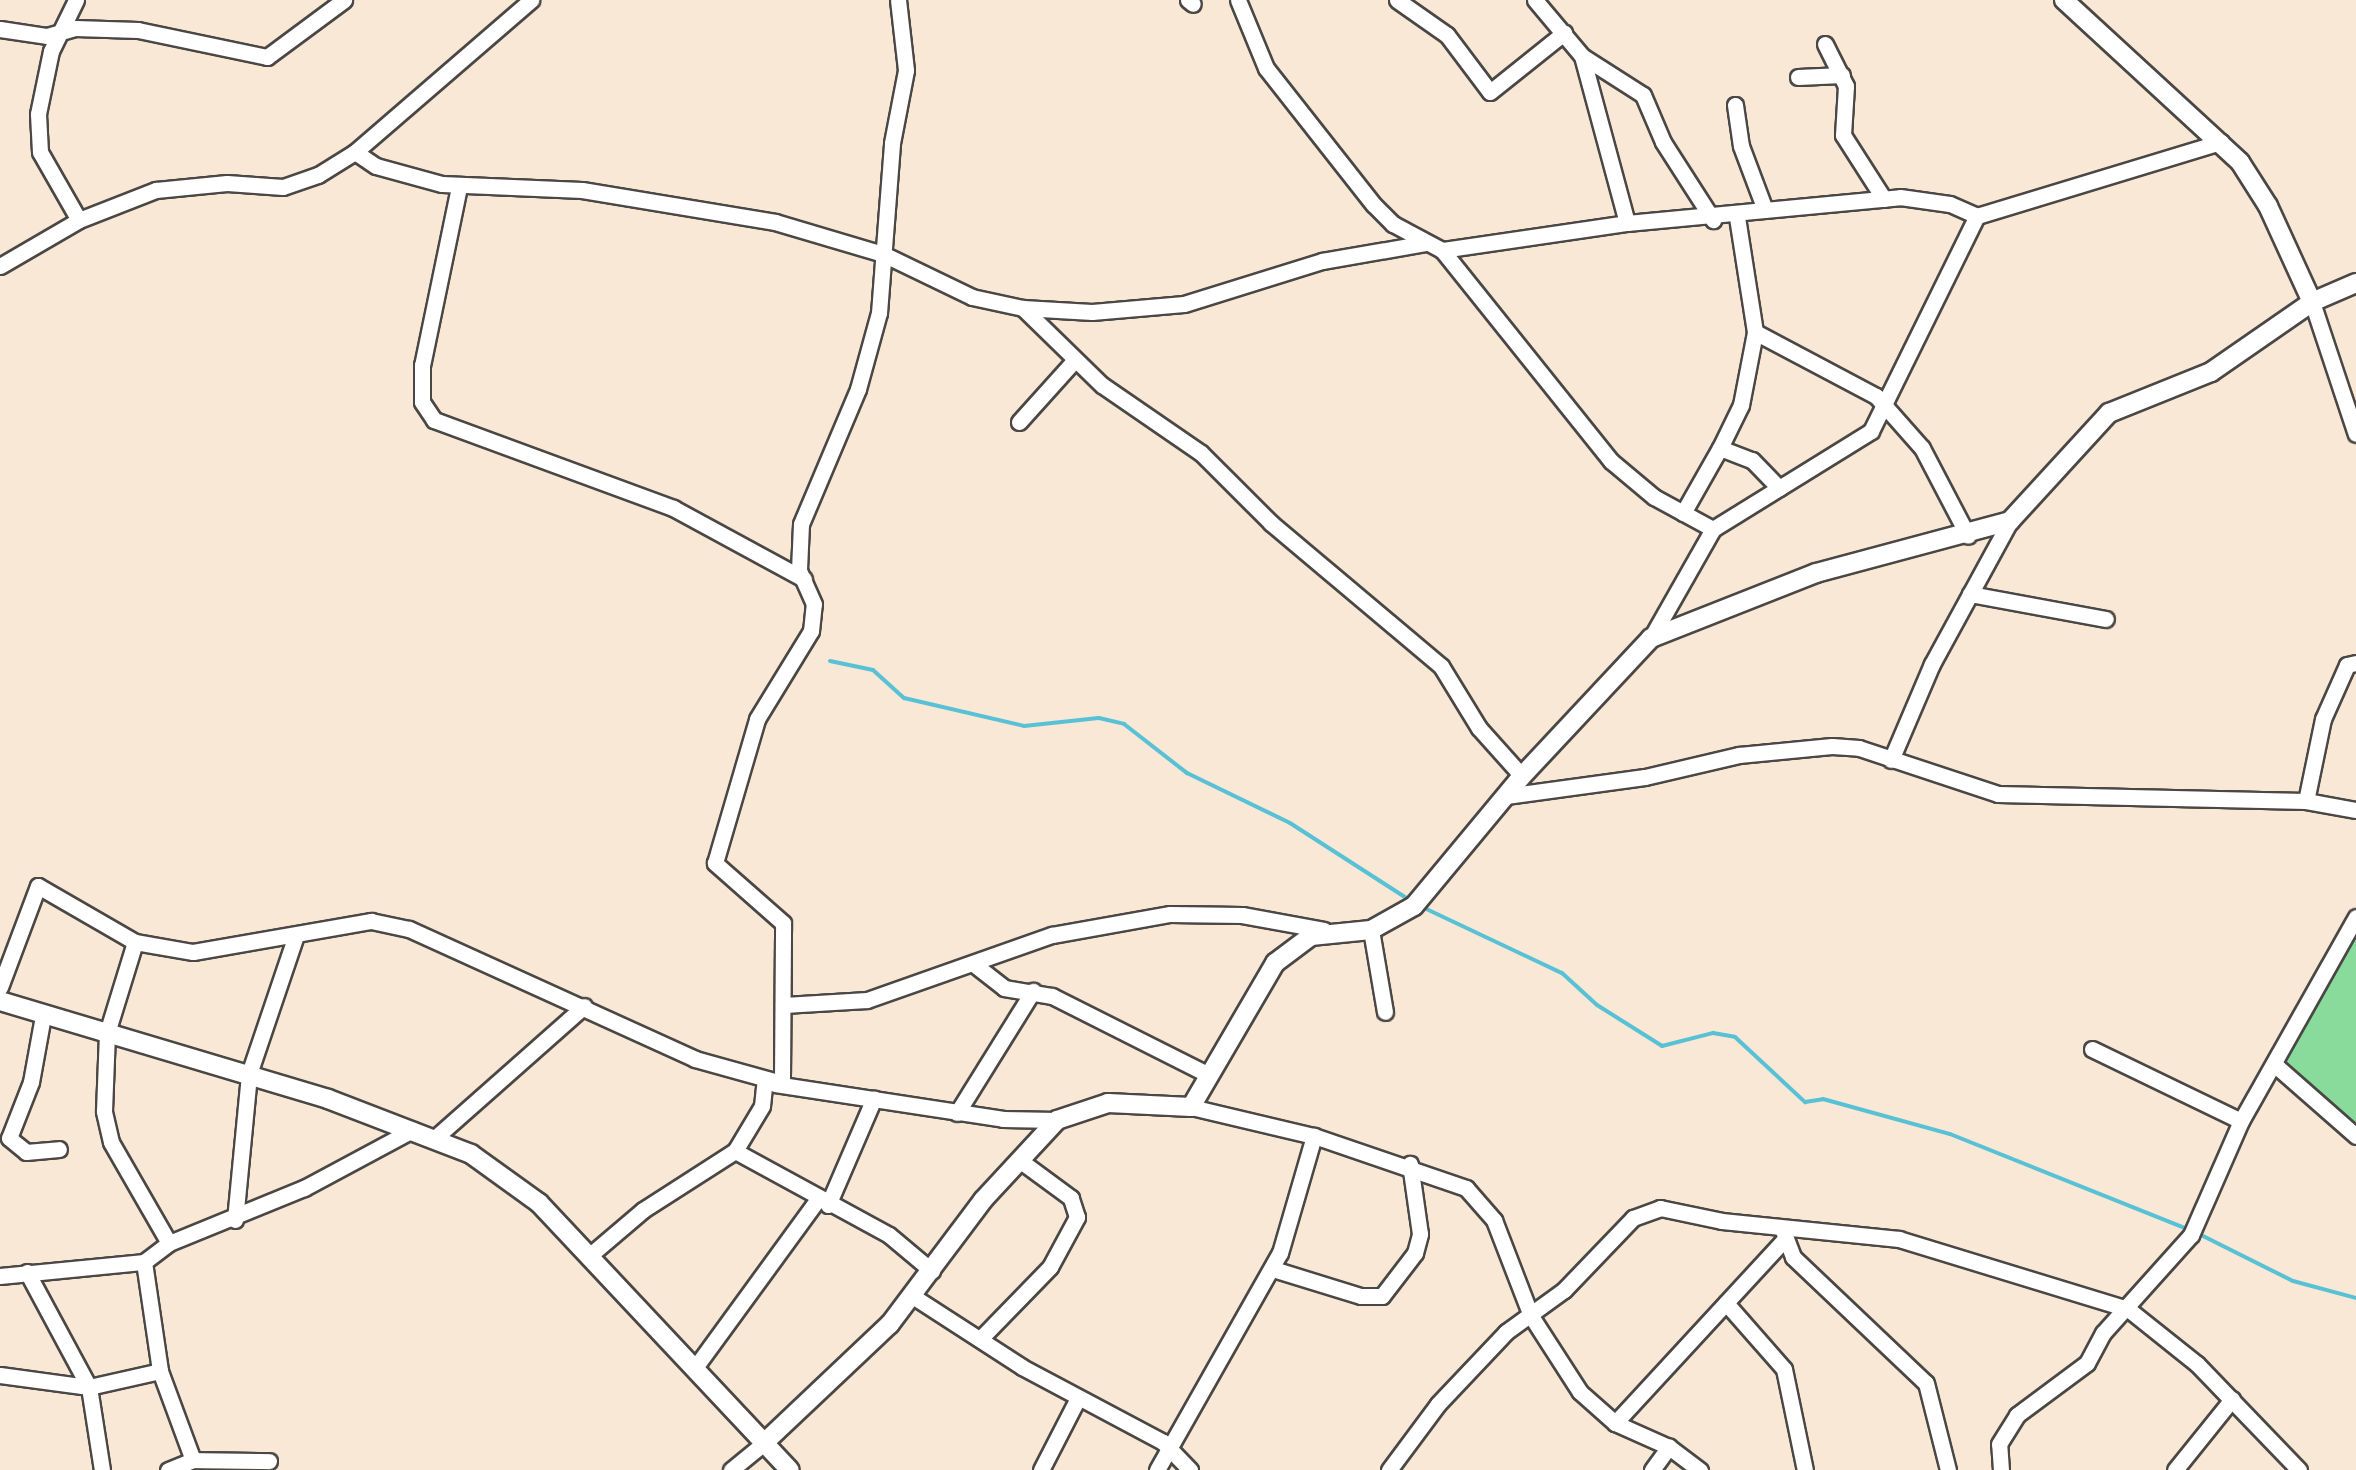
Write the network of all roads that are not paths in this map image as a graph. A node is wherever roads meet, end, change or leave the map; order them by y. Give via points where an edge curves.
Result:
1 (76, 0) edge
2 (344, 0) edge
3 (532, 0) edge
4 (898, 0) edge
5 (1238, 0) edge
6 (1397, 0) edge
7 (1535, 0) edge
8 (2064, 0) edge
9 (0, 29) edge
10 (60, 32) junction
11 (1564, 32) junction
12 (1825, 44) dead end
13 (1582, 56) junction
14 (1842, 75) junction
15 (1798, 76) dead end
16 (1735, 106) dead end
17 (2221, 142) junction
18 (355, 152) junction
19 (459, 187) junction
20 (1884, 198) junction
21 (1765, 210) junction
22 (1737, 216) junction
23 (1977, 216) junction
24 (79, 220) junction
25 (1713, 220) junction
26 (1627, 223) junction
27 (1426, 244) junction
28 (1442, 250) junction
29 (883, 254) junction
30 (0, 266) edge
31 (2353, 287) edge
32 (2312, 302) junction
33 (1023, 308) junction
34 (1755, 332) junction
35 (1074, 361) junction
36 (1884, 404) junction
37 (1019, 422) dead end
38 (2356, 434) edge
39 (1720, 448) junction
40 (1779, 488) junction
41 (1683, 513) junction
42 (2010, 521) junction
43 (1712, 528) junction
44 (1968, 536) junction
45 (804, 579) junction
46 (1970, 594) junction
47 (2106, 619) dead end
48 (1650, 638) junction
49 (2356, 663) edge
50 (1891, 760) junction
51 (1522, 776) junction
52 (1506, 796) junction
53 (2306, 801) junction
54 (2356, 810) edge
55 (2356, 916) edge
56 (1324, 930) junction
57 (1371, 930) junction
58 (296, 935) junction
59 (135, 942) junction
60 (975, 965) junction
61 (0, 987) edge
62 (1033, 991) junction
63 (0, 1001) edge
64 (784, 1004) junction
65 (584, 1006) junction
66 (1385, 1012) dead end
67 (43, 1016) junction
68 (107, 1033) junction
69 (2092, 1049) dead end
70 (2274, 1064) junction
71 (1205, 1073) junction
72 (249, 1074) junction
73 (773, 1083) junction
74 (874, 1098) junction
75 (1191, 1107) junction
76 (957, 1113) junction
77 (1057, 1120) junction
78 (2241, 1121) junction
79 (6, 1125) edge
80 (412, 1130) junction
81 (1314, 1136) junction
82 (2356, 1136) edge
83 (435, 1138) junction
84 (59, 1149) dead end
85 (734, 1150) junction
86 (1022, 1162) junction
87 (1410, 1164) junction
88 (823, 1202) junction
89 (235, 1220) junction
90 (1783, 1234) junction
91 (169, 1243) junction
92 (589, 1256) junction
93 (144, 1262) junction
94 (1272, 1269) junction
95 (932, 1271) junction
96 (27, 1272) junction
97 (0, 1276) edge
98 (914, 1297) junction
99 (1726, 1303) junction
100 (2128, 1309) junction
101 (1531, 1316) junction
102 (981, 1338) junction
103 (694, 1368) junction
104 (160, 1371) junction
105 (0, 1375) edge
106 (88, 1387) junction
107 (1078, 1398) junction
108 (2232, 1398) junction
109 (1615, 1423) junction
110 (764, 1442) junction
111 (1670, 1447) junction
112 (1172, 1449) junction
113 (269, 1461) dead end
114 (197, 1465) edge
115 (102, 1470) edge
116 (168, 1470) edge
117 (732, 1470) edge
118 (790, 1470) edge
119 (1041, 1470) edge
120 (1157, 1470) edge
121 (1190, 1470) edge
122 (1389, 1470) edge
123 (1652, 1470) edge
124 (1700, 1470) edge
125 (1805, 1470) edge
126 (1948, 1470) edge
127 (2001, 1470) edge
128 (2175, 1470) edge
129 (2299, 1470) edge

1 - 10 street
2 - 10 street via 267,57 138,30
3 - 18 street
4 - 29 street via 906,70
5 - 27 street via 1278,84 1383,215
6 - 11 street via 1447,35 1490,92
7 - 11 street
8 - 17 street
9 - 10 street
10 - 24 street via 42,80 38,140
11 - 13 street
12 - 14 street
13 - 25 street via 1644,95 1664,142
13 - 26 street
14 - 15 street
14 - 20 street via 1843,135
16 - 21 street via 1741,146
17 - 23 street
17 - 32 street via 2268,206
18 - 19 street via 376,166
18 - 24 street via 302,182 177,186
19 - 29 street via 582,190 774,222
19 - 45 street via 422,364 422,402 434,420 673,508
20 - 21 street
20 - 23 street via 1943,202
21 - 22 street
22 - 25 street
22 - 34 street
23 - 36 street
24 - 30 street
25 - 26 street
26 - 28 street
27 - 28 street
27 - 33 street via 1322,260 1184,304 1092,312
28 - 41 street via 1610,461
29 - 33 street via 948,289
29 - 45 street via 867,359 801,524
31 - 32 street
32 - 38 street
32 - 42 street via 2211,372 2109,413
33 - 35 street
34 - 36 street
34 - 39 street via 1741,406
35 - 37 street
35 - 51 street via 1201,453 1270,523 1441,666 1479,728
36 - 40 street via 1859,442
36 - 44 street via 1922,448
39 - 40 street via 1752,460
39 - 41 street
40 - 43 street
41 - 43 street
42 - 44 street
42 - 46 street
43 - 48 street
44 - 48 street via 1816,573
45 - 64 street via 814,604 811,631 757,719 715,863 783,924
46 - 47 street
46 - 50 street
48 - 51 street
49 - 53 street via 2347,665 2323,719
50 - 52 street via 1858,748 1786,748
50 - 53 street via 1998,794
51 - 52 street
52 - 57 street via 1420,901
53 - 54 street
55 - 70 street
56 - 57 street
56 - 60 street via 1242,916 1170,914 1052,935
56 - 71 street via 1275,963
57 - 66 street
58 - 59 street via 192,952
58 - 65 street via 371,921 408,929
58 - 72 street
59 - 61 street via 38,886
59 - 68 street
60 - 62 street via 1004,988
60 - 64 street via 852,1003
62 - 71 street
62 - 76 street
63 - 67 street
64 - 73 street
65 - 73 street via 695,1059
65 - 83 street
67 - 68 street
67 - 79 street via 31,1082
68 - 72 street
68 - 91 street via 102,1079 112,1142
69 - 78 street
70 - 78 street
70 - 82 street
71 - 75 street
72 - 80 street
72 - 89 street
73 - 74 street
73 - 85 street
74 - 76 street
74 - 88 street
75 - 77 street via 1108,1103
75 - 81 street
76 - 77 street
77 - 86 street
78 - 100 street via 2194,1231
79 - 84 street via 18,1148
80 - 83 street
80 - 89 street
81 - 87 street
81 - 94 street via 1294,1218
83 - 92 street via 498,1170
85 - 88 street
85 - 92 street via 657,1200
86 - 95 street via 984,1200
86 - 102 street via 1072,1198 1076,1217 1050,1267
87 - 94 street via 1420,1234 1415,1253 1382,1296 1361,1296
87 - 101 street via 1479,1199 1510,1252
88 - 95 street via 889,1235
88 - 103 street
89 - 91 street
90 - 99 street
90 - 100 street via 1899,1238
90 - 101 street via 1647,1210
90 - 126 street via 1926,1382
91 - 93 street
92 - 103 street
93 - 96 street
93 - 104 street
94 - 112 street via 1208,1373
95 - 98 street
96 - 97 street
96 - 106 street
98 - 102 street
98 - 110 street
99 - 109 street
99 - 125 street via 1784,1368
100 - 108 street
100 - 127 street via 2103,1333 2087,1362 2017,1415 1999,1444
101 - 109 street via 1580,1392
101 - 122 street via 1458,1382
102 - 107 street
103 - 110 street
104 - 106 street
104 - 114 street
105 - 106 street
106 - 115 street
107 - 112 street
107 - 119 street
108 - 128 street
108 - 129 street
109 - 111 street
110 - 117 street
110 - 118 street
111 - 123 street
111 - 124 street
112 - 120 street
112 - 121 street
113 - 114 street
114 - 116 street

